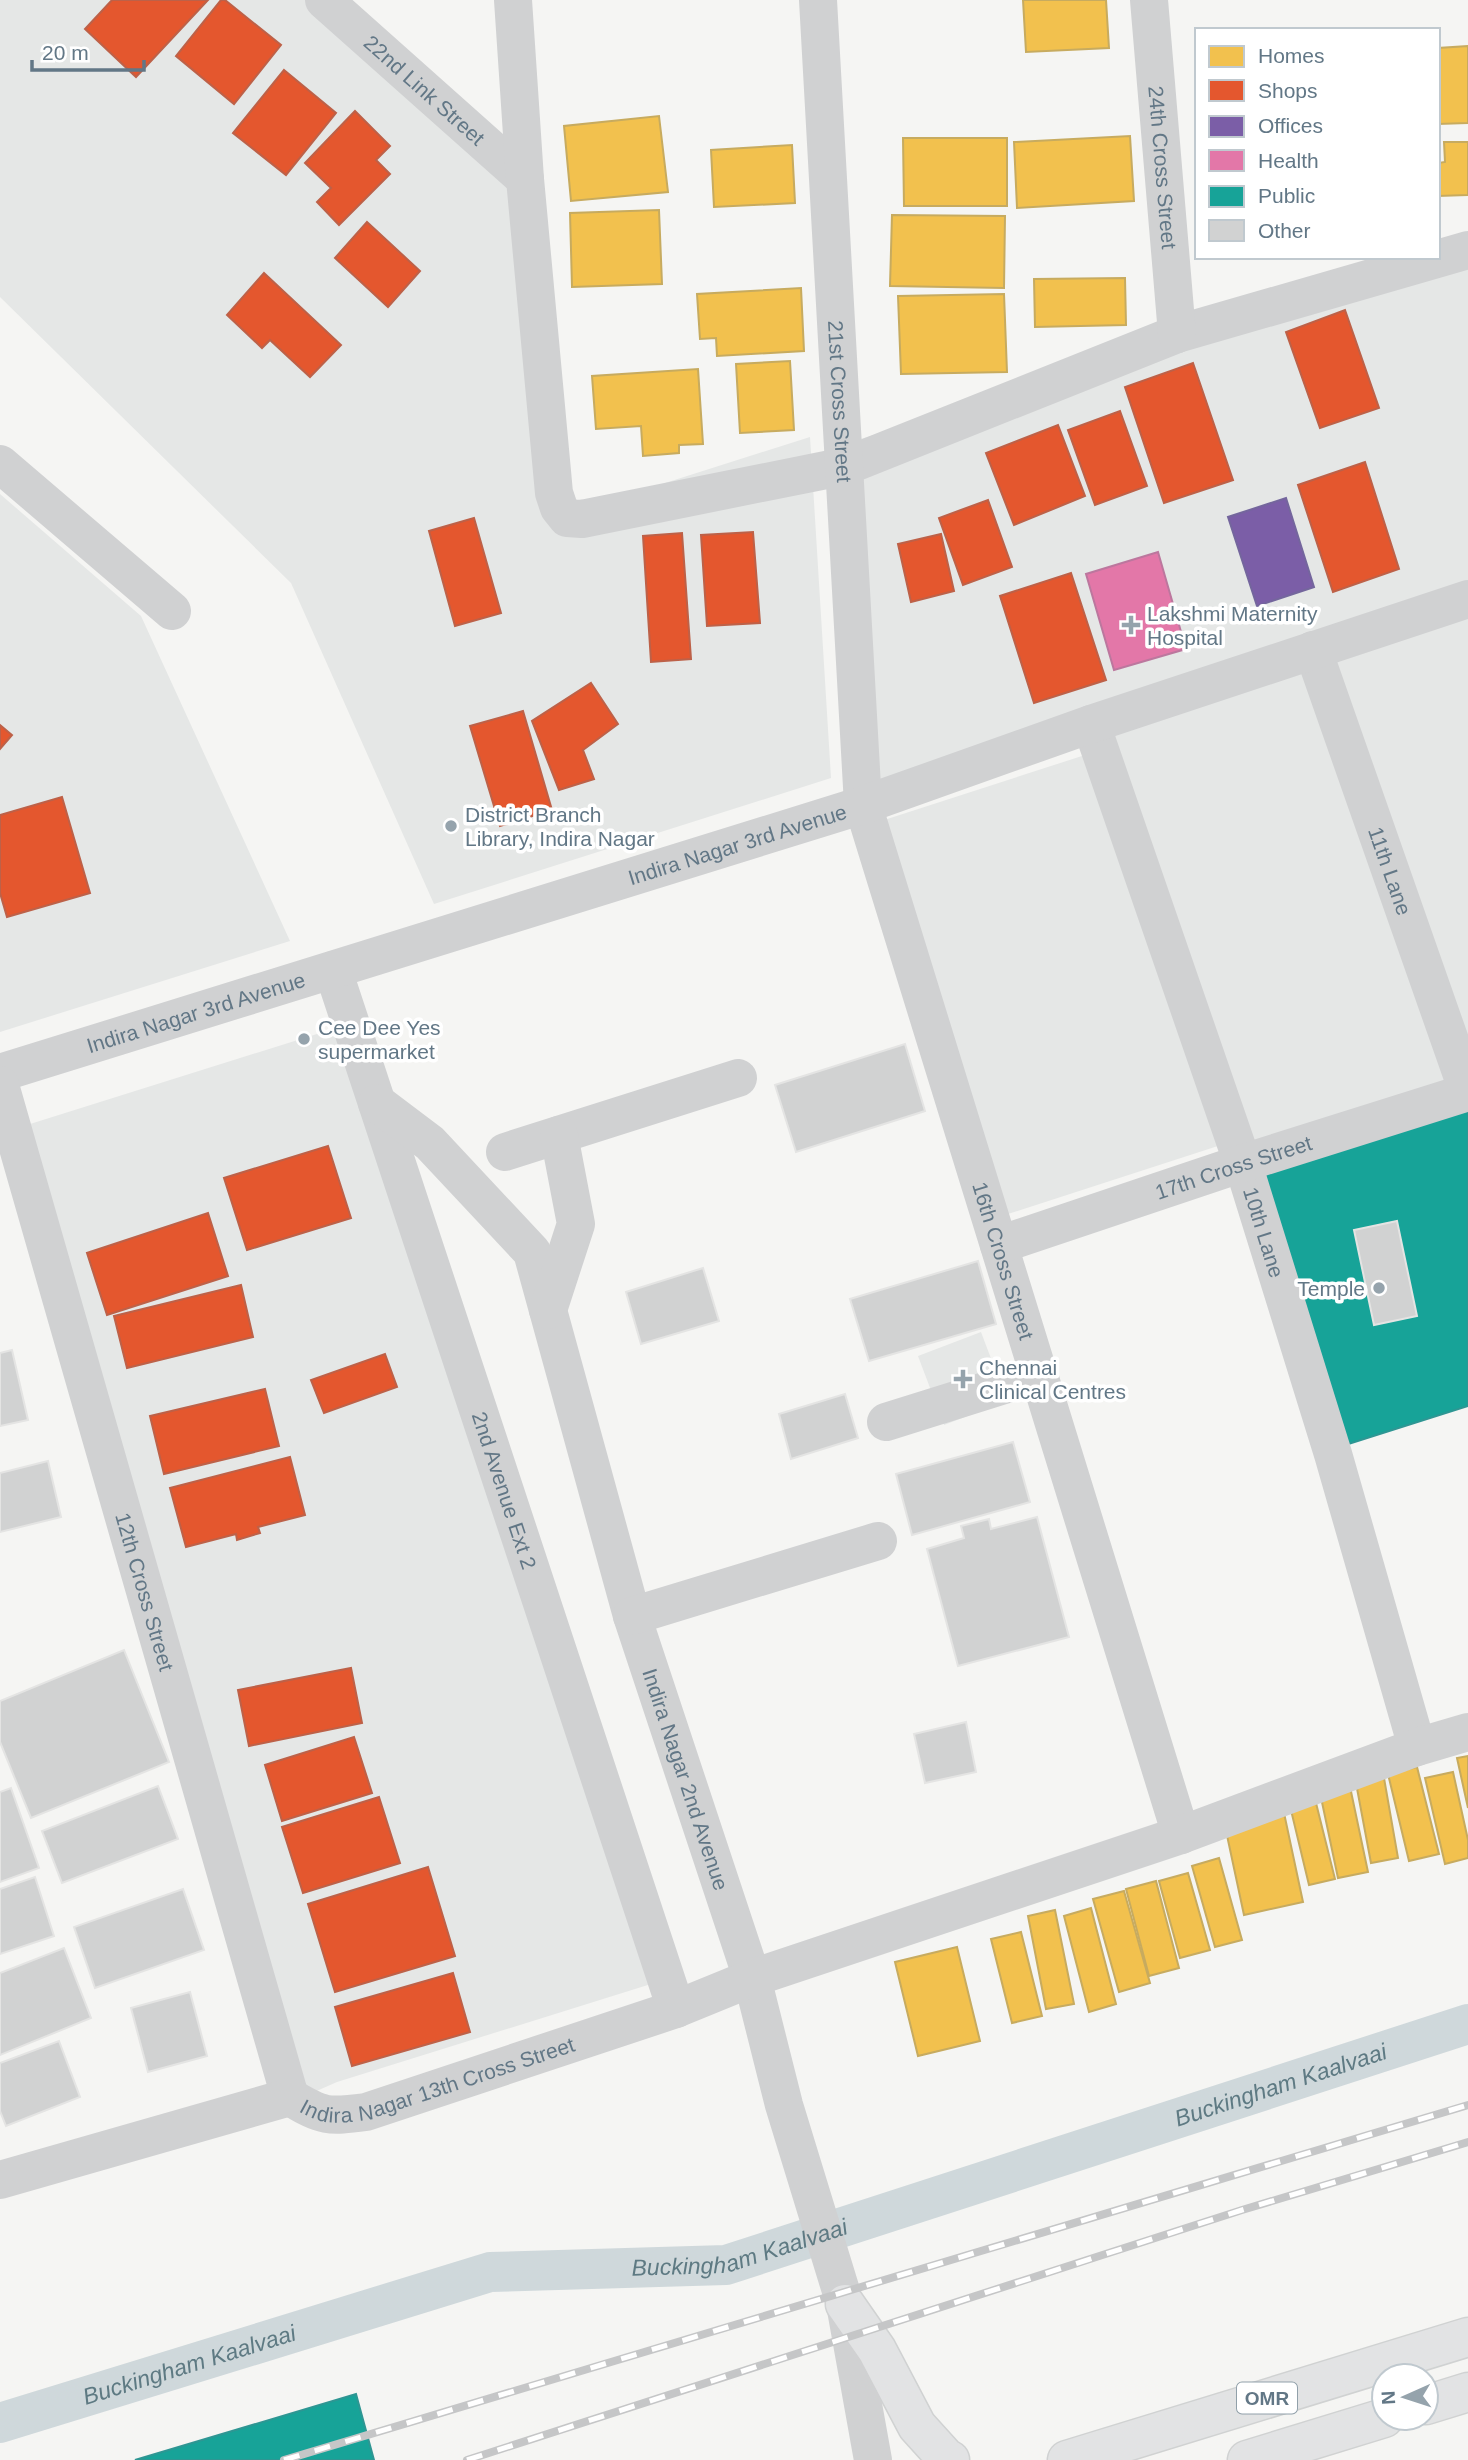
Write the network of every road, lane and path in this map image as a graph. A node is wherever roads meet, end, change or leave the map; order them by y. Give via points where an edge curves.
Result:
1 (324, 0) edge
2 (513, 0) edge
3 (818, 0) edge
4 (1149, 0) edge
5 (525, 179) junction
6 (1468, 250) edge
7 (1440, 258) edge
8 (1437, 259) edge
9 (1177, 334) junction
10 (0, 464) edge
11 (845, 466) junction
12 (1468, 599) edge
13 (172, 611) dead end
14 (1313, 650) junction
15 (1091, 724) junction
16 (863, 805) junction
17 (333, 970) junction
18 (0, 1073) edge
19 (738, 1078) dead end
20 (0, 1085) edge
21 (1468, 1092) edge
22 (377, 1103) junction
23 (559, 1135) junction
24 (505, 1152) dead end
25 (1243, 1163) junction
26 (999, 1245) junction
27 (548, 1310) junction
28 (1038, 1374) junction
29 (886, 1422) dead end
30 (878, 1541) dead end
31 (632, 1616) junction
32 (1468, 1732) edge
33 (1418, 1747) junction
34 (1181, 1835) junction
35 (752, 1978) junction
36 (676, 2009) junction
37 (289, 2097) junction
38 (0, 2180) edge
39 (845, 2305) junction
40 (1468, 2337) edge
41 (1468, 2392) edge
42 (1440, 2401) edge
43 (1370, 2422) edge
44 (873, 2460) edge
45 (950, 2460) edge
46 (1067, 2460) edge
47 (1247, 2460) edge

1 - 5 street, 22nd Link Street
2 - 5 street
3 - 11 street, 21st Cross Street
4 - 9 street, 24th Cross Street
5 - 11 street via 554,493 567,518 582,519
6 - 7 street
8 - 9 street
9 - 11 street
10 - 13 street
11 - 16 street, 21st Cross Street
12 - 14 street, Indira Nagar 3rd Avenue
14 - 15 street, Indira Nagar 3rd Avenue
14 - 21 street, 11th Lane
15 - 16 street, Indira Nagar 3rd Avenue
15 - 25 street, 10th Lane
16 - 17 street, Indira Nagar 3rd Avenue
16 - 26 street, 16th Cross Street
17 - 18 street, Indira Nagar 3rd Avenue
17 - 22 street, 2nd Avenue Ext 2
19 - 23 street
20 - 37 street, 12th Cross Street
21 - 25 street, 17th Cross Street
22 - 27 street, Indira Nagar 2nd Avenue via 430,1143 532,1252
22 - 36 street, 2nd Avenue Ext 2
23 - 24 street
23 - 27 street via 576,1224
25 - 26 street, 17th Cross Street
25 - 33 street, 10th Lane
26 - 28 street, 16th Cross Street
27 - 31 street, Indira Nagar 2nd Avenue
28 - 29 street
28 - 34 street, 16th Cross Street
30 - 31 street
31 - 35 street, Indira Nagar 2nd Avenue
32 - 33 street, Indira Nagar 13th Cross Street
33 - 34 street, Indira Nagar 13th Cross Street
34 - 35 street, Indira Nagar 13th Cross Street
35 - 36 street, Indira Nagar 13th Cross Street
35 - 39 street, Indira Nagar 2nd Avenue via 783,2105
36 - 37 street, Indira Nagar 13th Cross Street via 366,2112 334,2116 314,2112
37 - 38 street, Indira Nagar 13th Cross Street
39 - 44 street, Indira Nagar 2nd Avenue
39 - 45 main road via 877,2350 917,2426
40 - 46 main road, OMR
41 - 42 main road
43 - 47 main road, OMR

